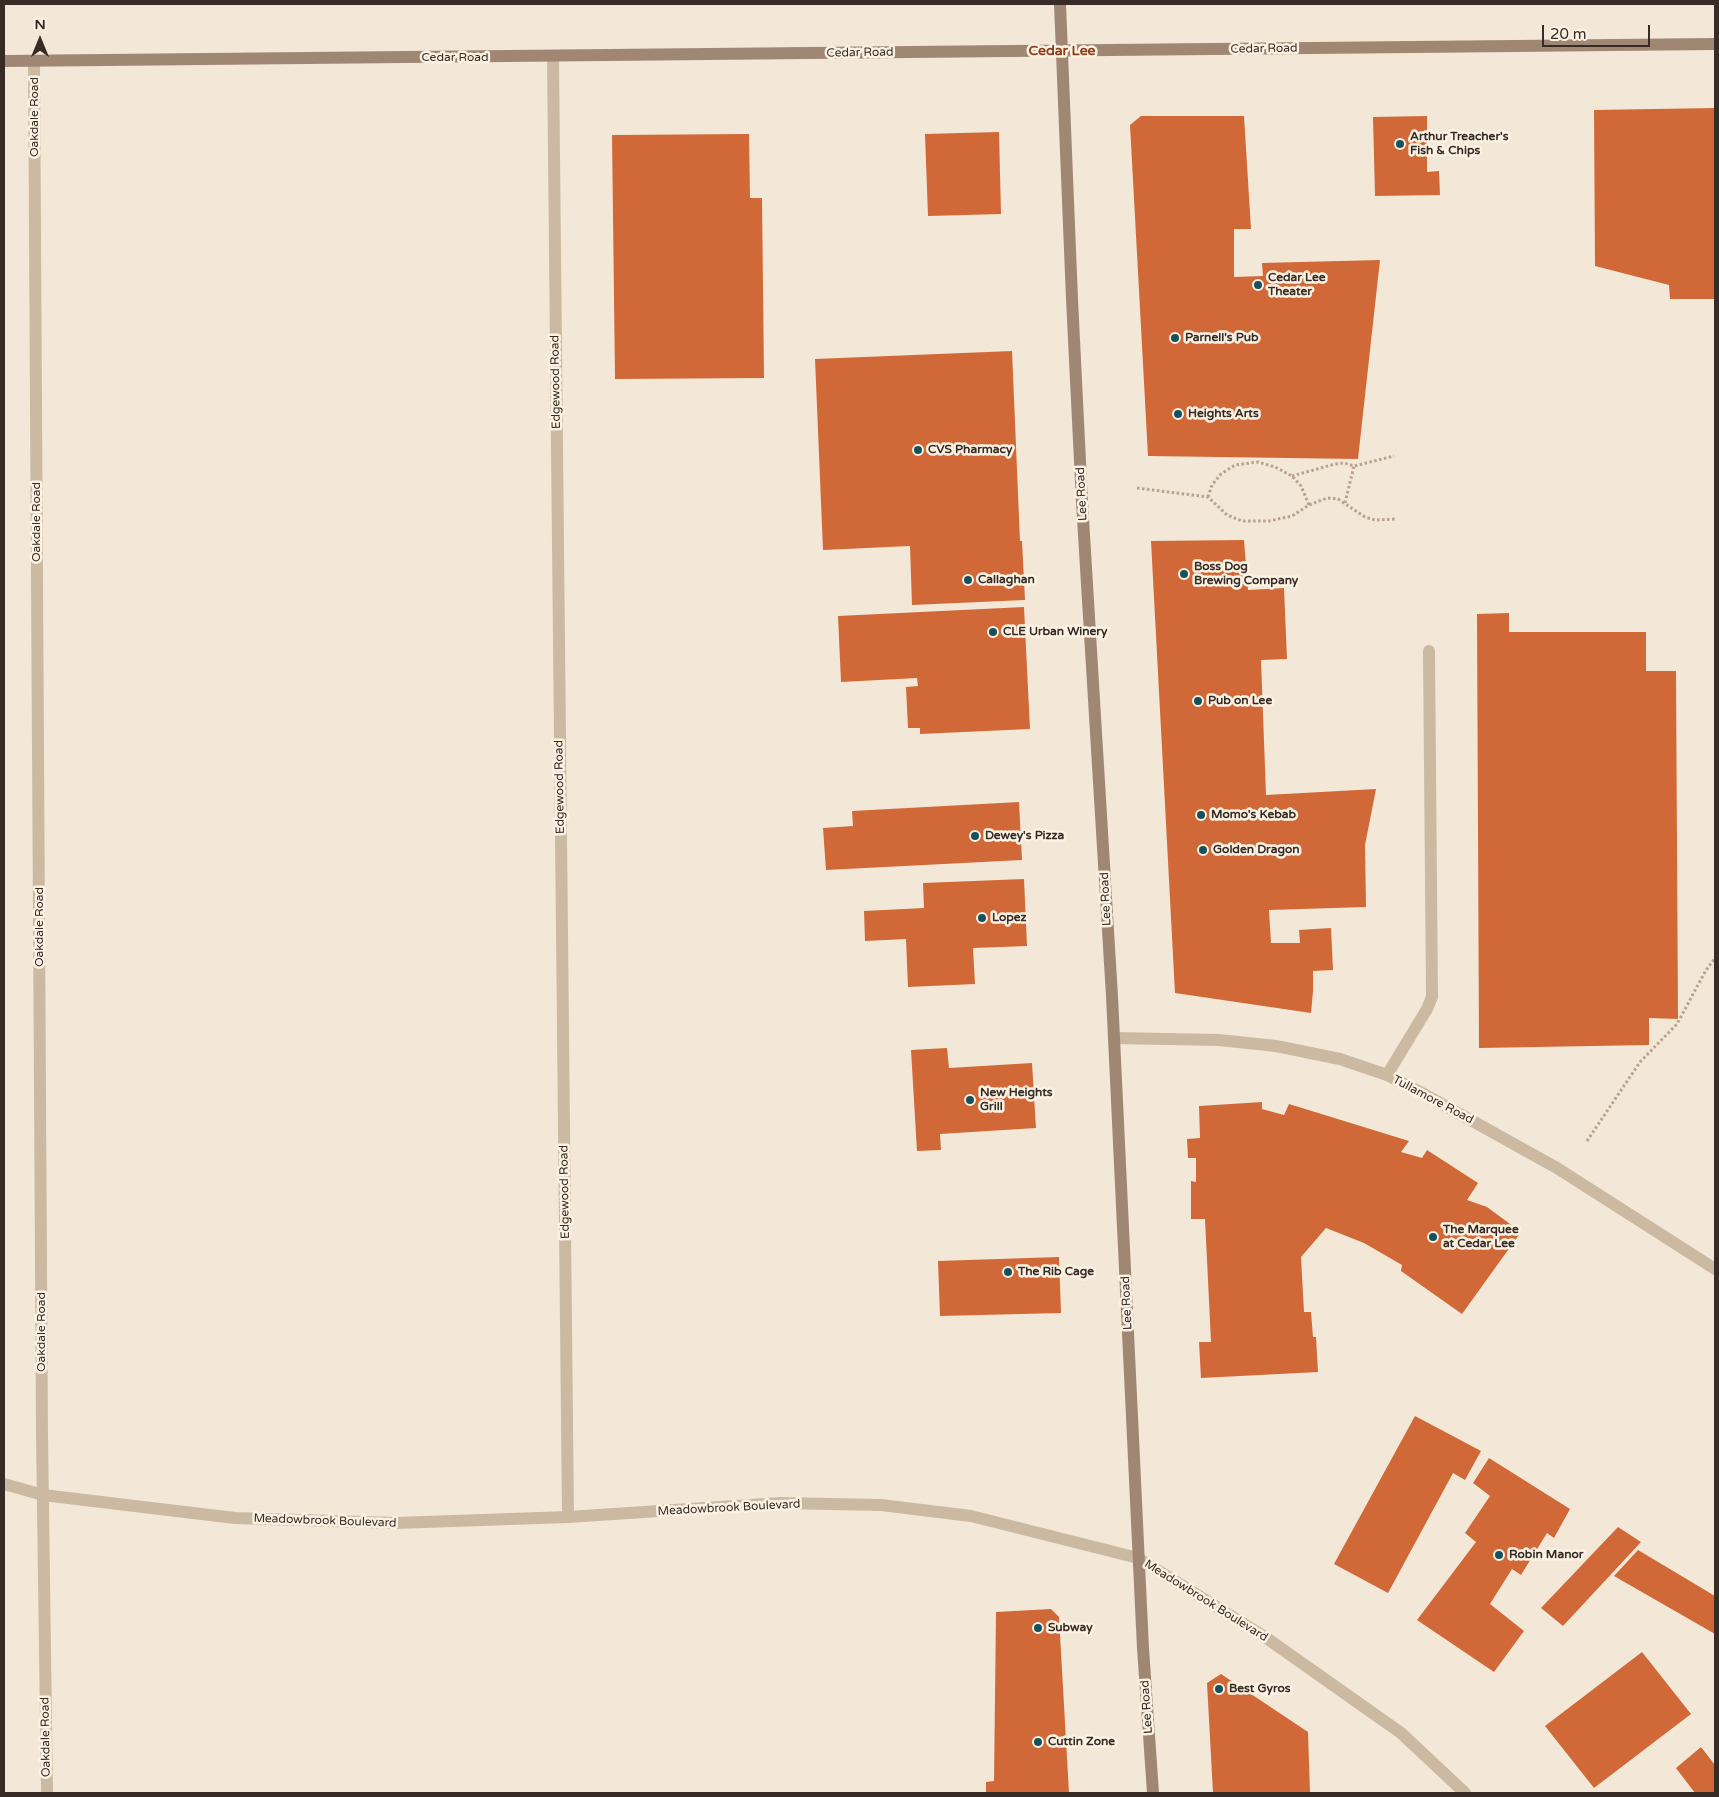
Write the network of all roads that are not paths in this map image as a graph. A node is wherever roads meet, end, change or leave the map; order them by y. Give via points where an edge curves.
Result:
1 (1060, 4) edge
2 (1715, 44) edge
3 (1061, 52) junction
4 (552, 57) junction
5 (4, 61) edge
6 (34, 61) junction
7 (1429, 651) dead end
8 (1114, 1038) junction
9 (1387, 1076) junction
10 (1715, 1269) edge
11 (4, 1484) edge
12 (43, 1495) junction
13 (568, 1517) junction
14 (1138, 1558) junction
15 (47, 1793) edge
16 (1153, 1793) edge
17 (1465, 1793) edge

1 - 3 main road, Lee Road
2 - 3 main road, Cedar Road
3 - 4 main road, Cedar Road
3 - 8 main road, Lee Road via 1082,502
4 - 6 main road, Cedar Road
4 - 13 street, Edgewood Road
5 - 6 main road, Cedar Road
6 - 12 street, Oakdale Road
7 - 9 street via 1432,997
8 - 9 street, Tullamore Road via 1219,1040 1276,1046 1340,1059
8 - 14 main road, Lee Road
9 - 10 street, Tullamore Road via 1557,1168
11 - 12 street, Meadowbrook Boulevard
12 - 13 street, Meadowbrook Boulevard via 235,1518 396,1523
12 - 15 street, Oakdale Road
13 - 14 street, Meadowbrook Boulevard via 781,1503 881,1505 971,1516
14 - 16 main road, Lee Road
14 - 17 street, Meadowbrook Boulevard via 1265,1637 1402,1733

